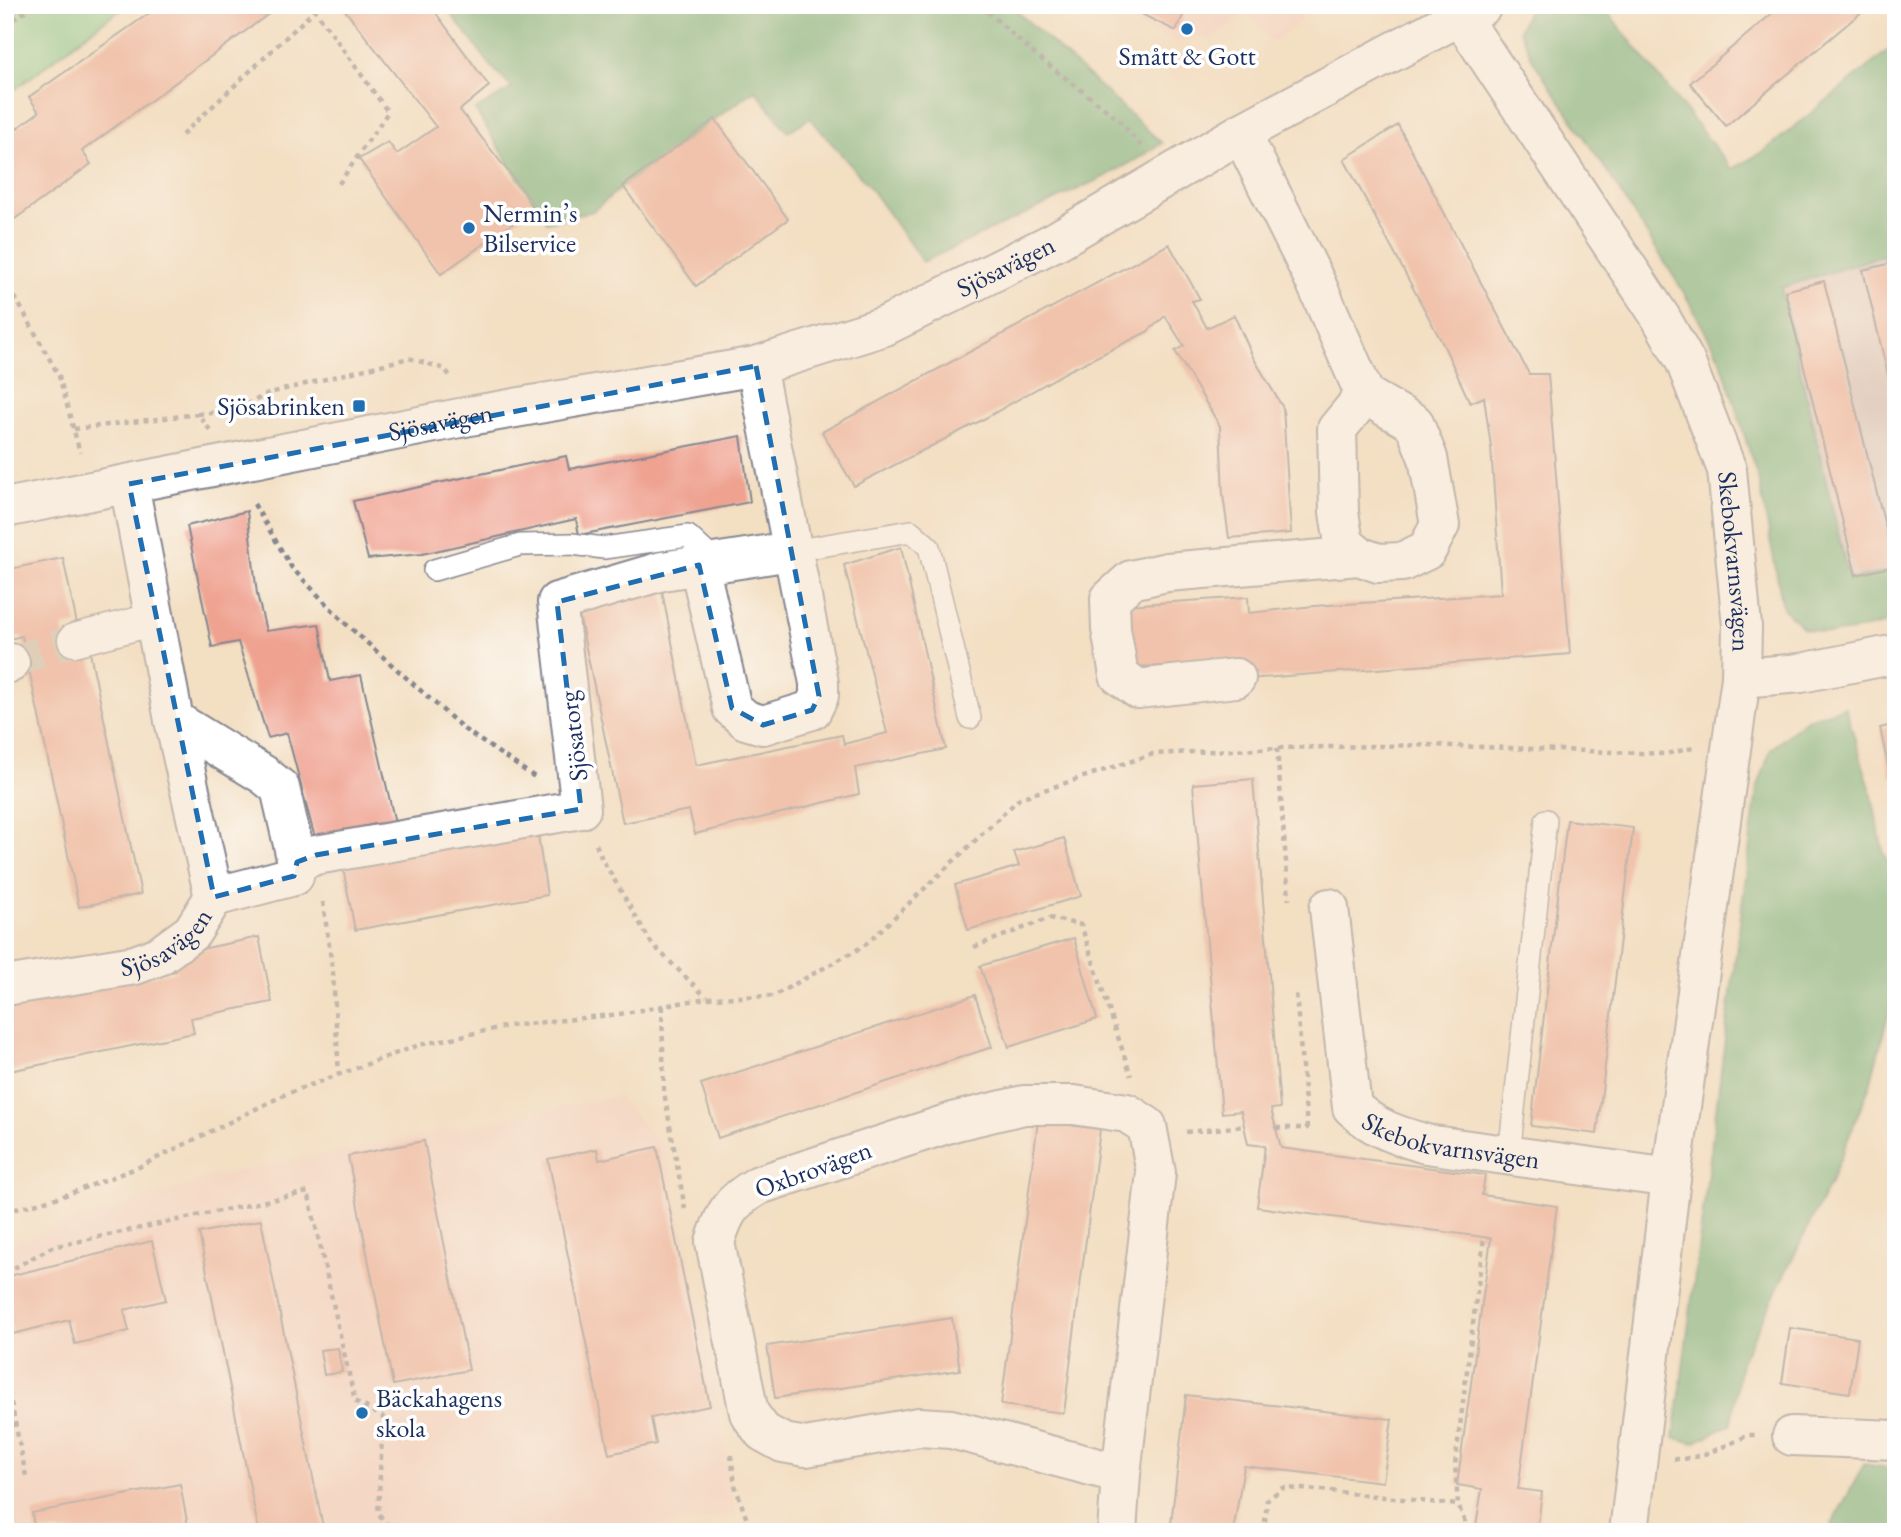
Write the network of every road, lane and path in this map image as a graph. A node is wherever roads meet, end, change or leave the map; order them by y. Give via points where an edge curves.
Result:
1 (35, 5) edge
2 (980, 5) edge
3 (1465, 9) edge
4 (5, 25) edge
5 (1241, 133) junction
6 (182, 135) dead end
7 (1168, 176) junction
8 (337, 188) dead end
9 (5, 279) edge
10 (756, 366) junction
11 (1365, 395) junction
12 (198, 414) junction
13 (475, 415) junction
14 (74, 429) junction
15 (214, 436) dead end
16 (129, 484) junction
17 (87, 492) junction
18 (254, 504) dead end
19 (5, 508) edge
20 (791, 551) junction
21 (1359, 556) junction
22 (708, 564) junction
23 (434, 570) dead end
24 (155, 619) junction
25 (74, 640) tunnel mouth
26 (1896, 654) edge
27 (1236, 678) dead end
28 (1741, 678) junction
29 (970, 718) dead end
30 (174, 720) junction
31 (1702, 746) dead end
32 (581, 808) junction
33 (1546, 820) dead end
34 (307, 858) junction
35 (215, 897) junction
36 (1329, 908) dead end
37 (974, 947) dead end
38 (5, 986) edge
39 (707, 998) junction
40 (339, 1075) junction
41 (1147, 1126) junction
42 (1244, 1126) dead end
43 (1509, 1155) junction
44 (1671, 1178) junction
45 (5, 1212) edge
46 (1484, 1237) dead end
47 (5, 1273) edge
48 (5, 1373) edge
49 (1792, 1436) joint
50 (1896, 1440) edge
51 (1663, 1458) dead end
52 (1121, 1474) junction
53 (26, 1476) dead end
54 (1458, 1505) junction
55 (393, 1532) edge
56 (1117, 1532) edge
57 (1264, 1532) edge
58 (1464, 1532) edge
59 (1629, 1532) edge

1 - 4 path
2 - 7 path via 1118,119
3 - 5 street, Sjösavägen
3 - 28 street, Skebokvarnsvägen via 1685,361 1727,470 1741,612
5 - 7 street, Sjösavägen
5 - 11 street via 1315,281
6 - 8 path via 315,10 387,111
7 - 10 street, Sjösavägen via 1056,241 885,326
9 - 14 path via 59,376
10 - 13 street, Sjösavägen
10 - 20 street
11 - 21 street via 1336,429 1344,543
11 - 21 street via 1414,423 1428,458 1440,525 1427,550 1402,562 1378,563
12 - 13 path via 233,411 270,393 409,358 445,369
12 - 14 path
12 - 15 path
13 - 16 street, Sjösavägen
14 - 17 path
16 - 17 street, Sjösavägen
16 - 24 street, Sjösavägen
17 - 19 street, Sjösavägen
18 - 32 path via 292,568 346,624 465,730
20 - 22 street, Sjösatorg
20 - 22 street via 819,696 812,710 763,725 746,720 732,708
20 - 29 lane via 911,531 929,547
21 - 27 street via 1167,572 1131,580 1110,599 1118,675 1138,689
22 - 23 lane via 688,536 604,548 520,545
22 - 32 street, Sjösatorg via 662,571 558,602
24 - 25 street
24 - 30 street, Sjösavägen
26 - 28 street via 1801,673
28 - 44 street, Skebokvarnsvägen
30 - 34 street via 280,788
30 - 35 street, Sjösavägen
31 - 39 path via 1665,754 1430,745 1153,754 1020,798 864,946 773,996
32 - 34 street, Sjösatorg
32 - 39 path via 602,859 652,943
33 - 43 lane
34 - 35 street, Sjösatorg via 294,876
34 - 40 path via 333,974
35 - 38 street, Sjösavägen via 192,932 159,956 135,965
36 - 43 street, Skebokvarnsvägen via 1352,1107 1389,1133 1426,1144
37 - 41 path via 1050,918 1081,925
39 - 40 path via 495,1029 419,1045
40 - 45 path via 286,1094 139,1167
41 - 42 path via 1166,1134
41 - 52 street via 1156,1173
41 - 52 street, Oxbrovägen via 1127,1113 1074,1105 1024,1105 956,1121 759,1185 738,1197 723,1217 715,1242 749,1413 764,1432 783,1444 806,1447 919,1427 951,1429
43 - 44 street, Skebokvarnsvägen
44 - 59 street, Skebokvarnsvägen
46 - 54 path via 1455,1465
47 - 55 path via 52,1247 308,1192 355,1401 383,1416 378,1513
48 - 53 path
49 - 50 street
49 - 51 path via 1749,1435 1684,1460
52 - 56 street
54 - 57 path via 1283,1488 1267,1500
54 - 58 path

